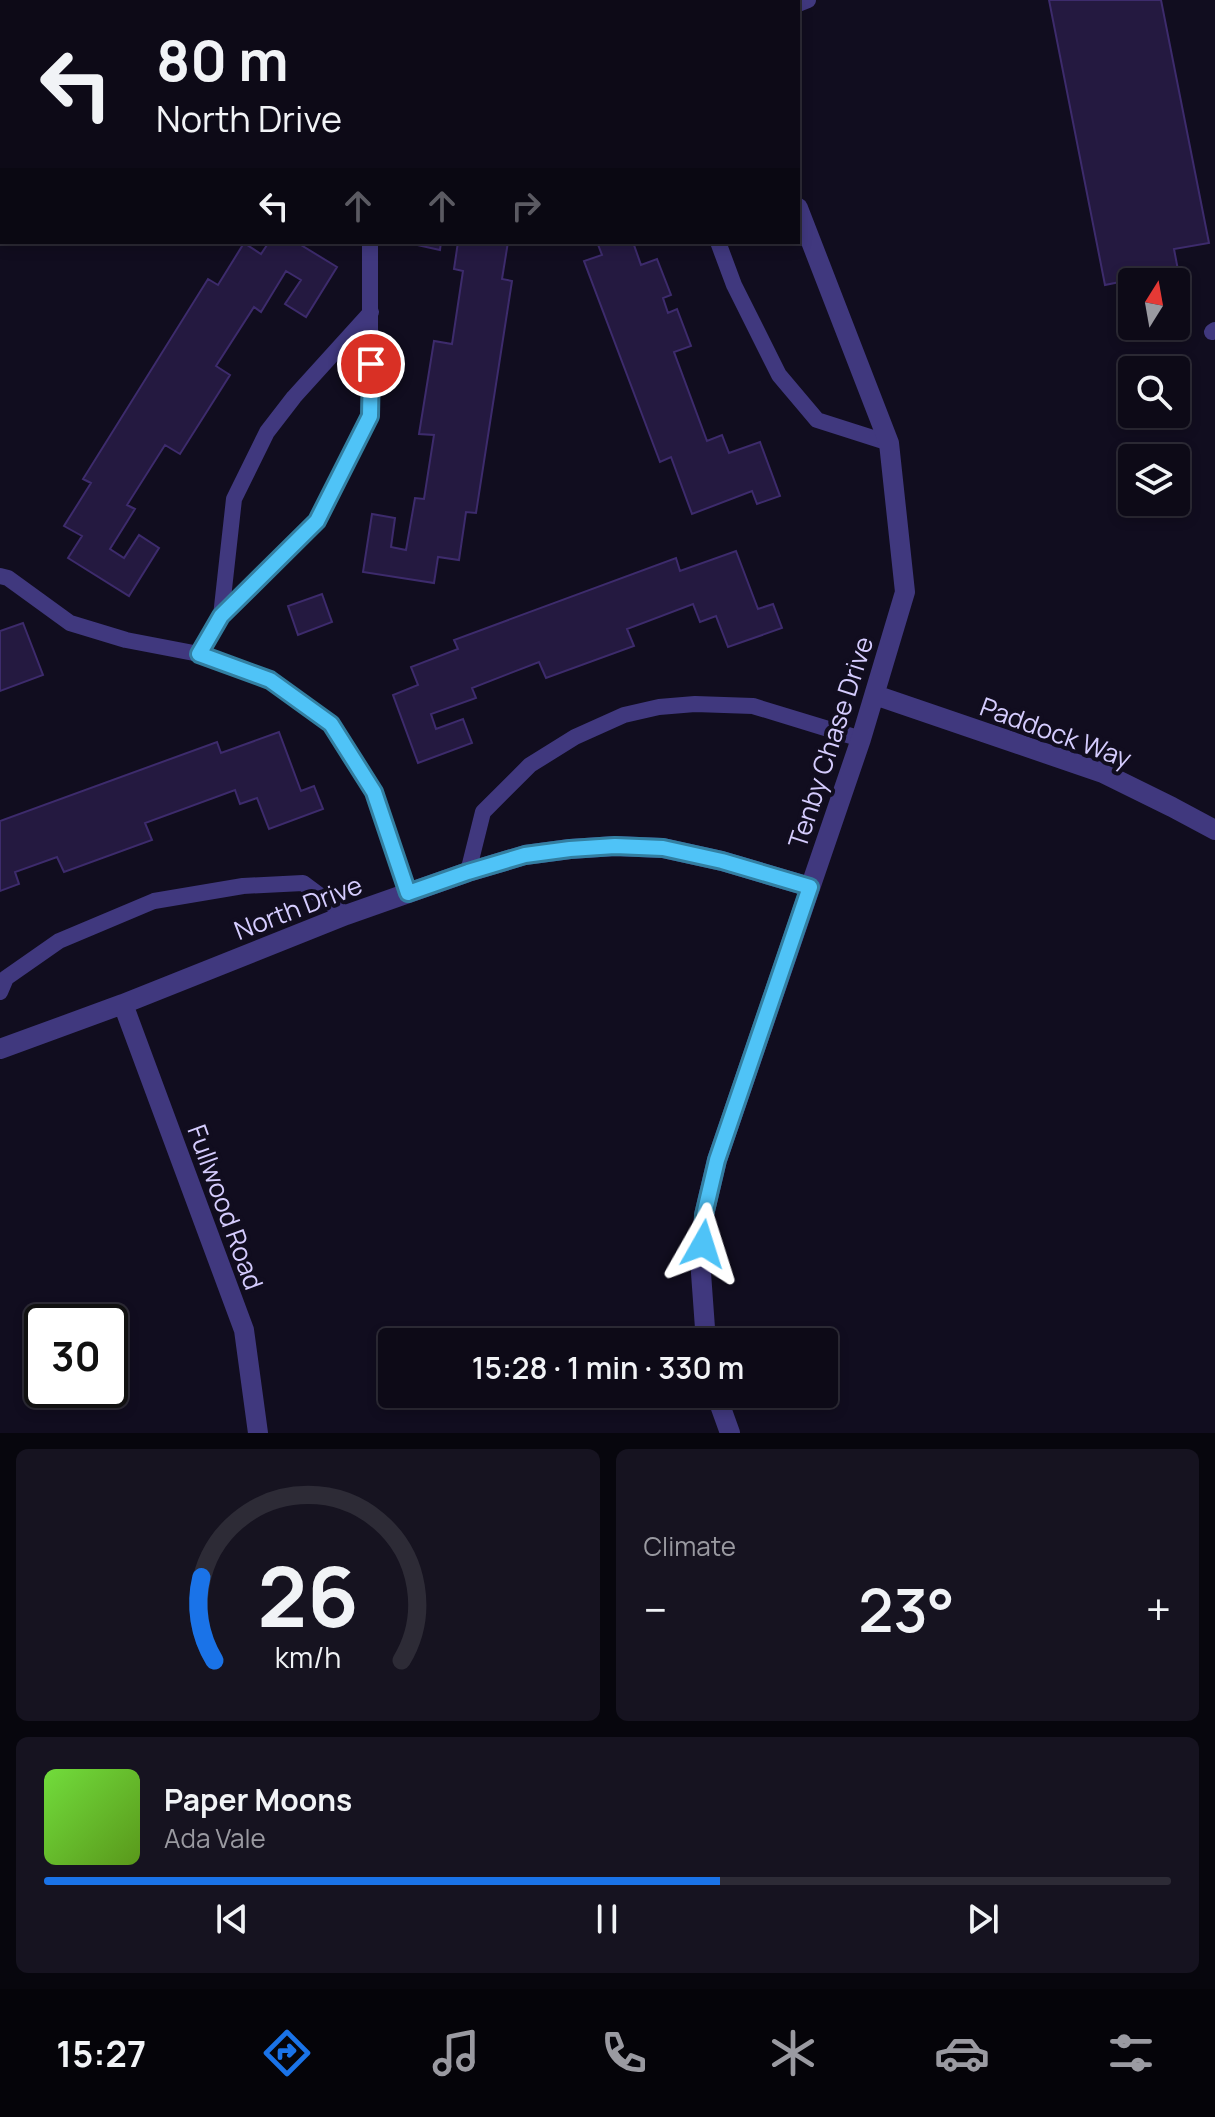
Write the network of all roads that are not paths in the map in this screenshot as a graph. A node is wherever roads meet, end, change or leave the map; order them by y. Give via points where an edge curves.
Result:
1 (800, 213) edge
2 (370, 244) edge
3 (719, 244) edge
4 (371, 312) junction
5 (889, 443) junction
6 (0, 576) edge
7 (221, 616) junction
8 (199, 654) junction
9 (875, 695) junction
10 (861, 739) junction
11 (1215, 830) edge
12 (468, 872) junction
13 (810, 887) junction
14 (408, 893) junction
15 (346, 915) junction
16 (0, 992) edge
17 (123, 1004) junction
18 (0, 1049) edge
19 (705, 1328) edge
20 (721, 1408) edge
21 (258, 1433) edge
22 (730, 1433) edge

1 - 5 street, Tenby Chase Drive
2 - 4 lane
3 - 5 lane via 779,375 817,420
4 - 7 lane via 267,432 234,499
4 - 7 lane via 370,416 317,521
5 - 9 street, Tenby Chase Drive via 905,592
6 - 8 lane via 70,623
7 - 8 lane
8 - 14 lane via 270,680 331,724 374,792
9 - 10 street, Tenby Chase Drive
9 - 11 street, Paddock Way via 1103,773
10 - 12 lane via 753,706 695,704 624,715 530,765 483,812
10 - 13 street, Tenby Chase Drive
12 - 13 street, North Drive via 525,855 570,849 663,848
12 - 14 street, North Drive
13 - 19 street, Tenby Chase Drive via 717,1160 704,1215
14 - 15 street, North Drive
15 - 16 lane via 303,883 243,886 154,901 59,941 6,978
15 - 17 street, North Drive
17 - 18 street, North Drive
17 - 21 street, Fullwood Road via 244,1330
20 - 22 street

